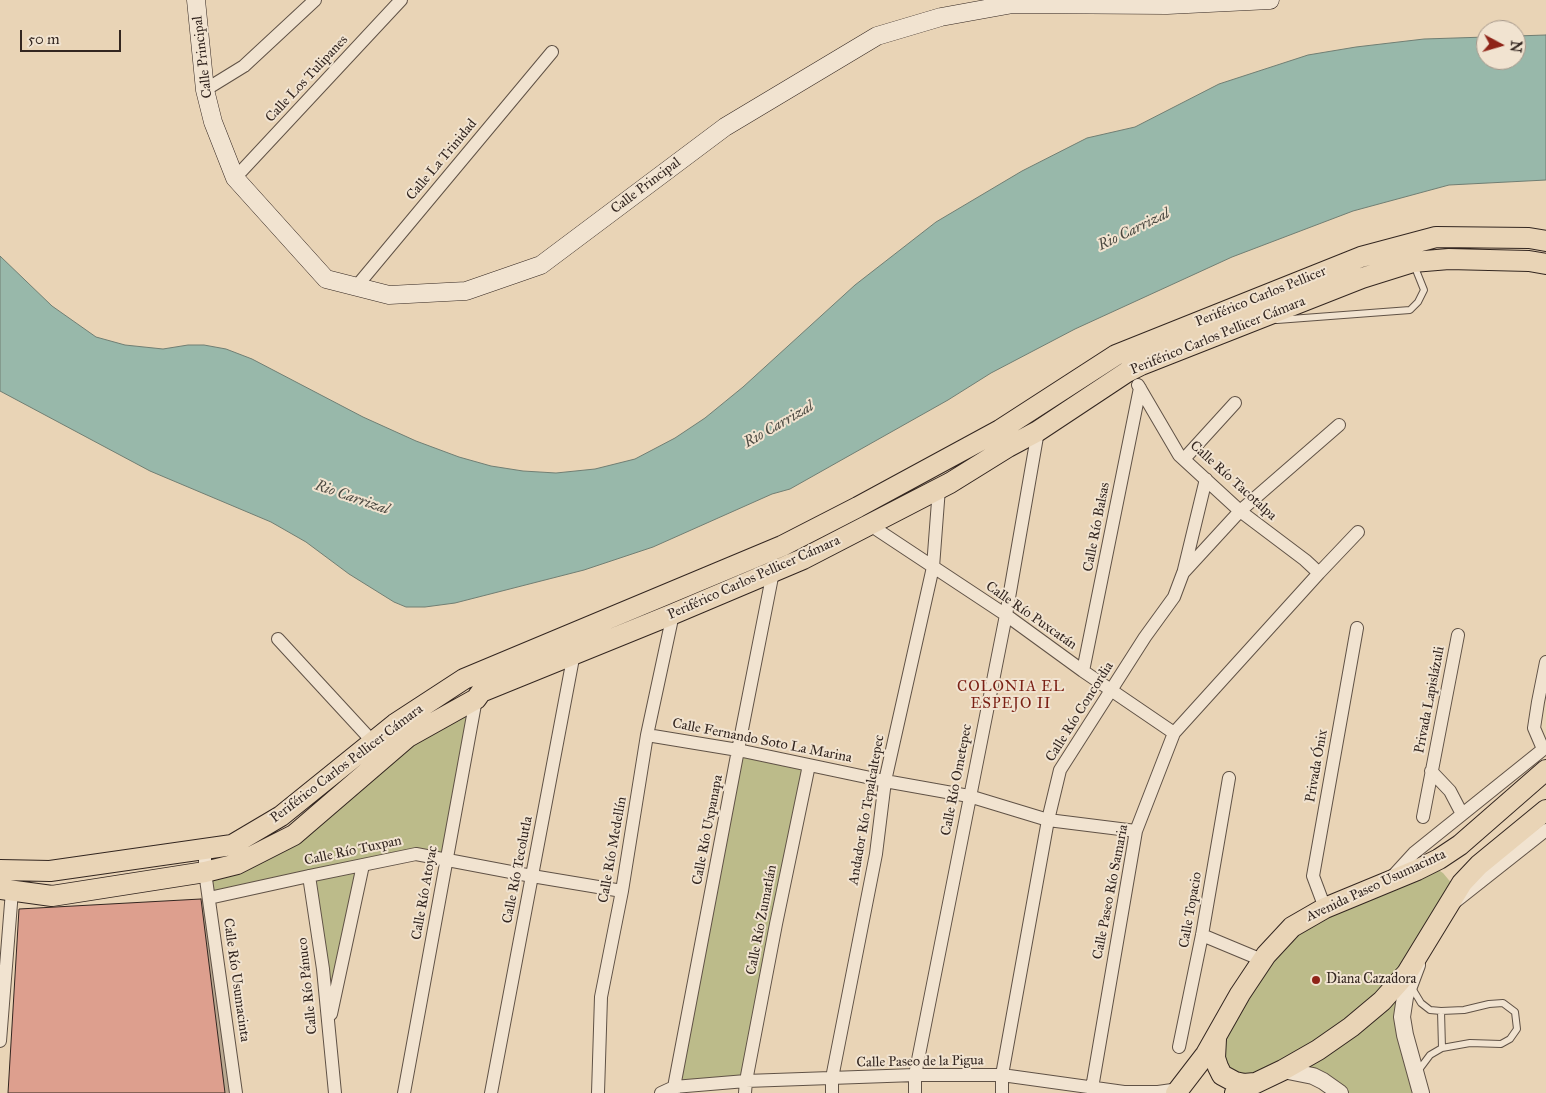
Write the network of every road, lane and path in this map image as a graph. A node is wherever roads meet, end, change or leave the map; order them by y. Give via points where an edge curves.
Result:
1 (196, 0) edge
2 (315, 0) edge
3 (401, 0) edge
4 (1270, 0) edge
5 (1167, 3) edge
6 (552, 52) dead end
7 (204, 90) junction
8 (235, 178) junction
9 (1546, 241) edge
10 (1411, 253) junction
11 (1546, 264) edge
12 (356, 287) junction
13 (1252, 322) junction
14 (1127, 372) junction
15 (1140, 388) junction
16 (1235, 403) dead end
17 (1339, 424) dead end
18 (1000, 430) joint
19 (1038, 431) junction
20 (1184, 459) junction
21 (1206, 479) junction
22 (939, 488) junction
23 (1240, 511) junction
24 (870, 525) junction
25 (1358, 532) dead end
26 (933, 567) junction
27 (773, 572) junction
28 (1183, 573) junction
29 (1318, 573) junction
30 (672, 614) junction
31 (1006, 615) junction
32 (1357, 628) dead end
33 (1458, 635) dead end
34 (278, 639) dead end
35 (574, 653) junction
36 (1546, 662) edge
37 (1082, 671) junction
38 (1111, 690) junction
39 (476, 699) junction
40 (1538, 702) junction
41 (1546, 714) edge
42 (1174, 733) junction
43 (647, 735) junction
44 (373, 742) junction
45 (1544, 748) edge
46 (738, 750) junction
47 (809, 765) junction
48 (1546, 770) edge
49 (1432, 771) junction
50 (1229, 778) dead end
51 (885, 781) junction
52 (969, 796) junction
53 (1546, 810) edge
54 (1462, 814) junction
55 (1423, 817) dead end
56 (1048, 820) junction
57 (1546, 830) edge
58 (1136, 831) junction
59 (205, 849) junction
60 (447, 860) junction
61 (1429, 864) junction
62 (363, 865) junction
63 (0, 870) edge
64 (205, 872) junction
65 (309, 876) junction
66 (532, 876) junction
67 (1388, 882) junction
68 (6, 890) edge
69 (622, 891) junction
70 (209, 898) junction
71 (1449, 903) junction
72 (1325, 908) junction
73 (1202, 935) junction
74 (1425, 946) junction
75 (1262, 960) junction
76 (1410, 985) junction
77 (1441, 1011) junction
78 (328, 1029) junction
79 (1216, 1039) junction
80 (0, 1042) edge
81 (1179, 1047) dead end
82 (1442, 1048) junction
83 (1288, 1067) junction
84 (1416, 1074) junction
85 (915, 1075) junction
86 (1002, 1075) junction
87 (832, 1078) junction
88 (1256, 1083) junction
89 (746, 1087) edge
90 (674, 1090) edge
91 (1092, 1090) edge
92 (1178, 1091) edge
93 (236, 1093) edge
94 (335, 1093) edge
95 (404, 1093) edge
96 (491, 1093) edge
97 (598, 1093) edge
98 (661, 1093) edge
99 (832, 1093) edge
100 (915, 1093) edge
101 (1002, 1093) edge
102 (1235, 1093) edge
103 (1340, 1093) edge
104 (1421, 1093) edge

1 - 7 main road, Calle Principal
2 - 7 street via 244,66
3 - 8 street, Calle Los Tulipanes
4 - 5 main road, Calle Principal
5 - 12 main road, Calle Principal via 1013,4 941,17 877,36 725,127 540,265 466,291 389,295
6 - 12 street, Calle La Trinidad
7 - 8 main road, Calle Principal
8 - 12 main road, Calle Principal via 326,279
9 - 10 main road, Periférico Carlos Pellicer via 1436,237
10 - 11 main road, Periférico Carlos Pellicer Cámara via 1449,259
10 - 13 main road, Periférico Carlos Pellicer Cámara via 1362,278
10 - 13 lane via 1424,290 1410,310
10 - 18 main road, Periférico Carlos Pellicer via 1360,257 1116,355
13 - 14 main road, Periférico Carlos Pellicer Cámara
14 - 15 street, Calle Río Tacotalpa
14 - 19 main road, Periférico Carlos Pellicer Cámara
15 - 20 street, Calle Río Tacotalpa
15 - 37 street, Calle Río Balsas
16 - 20 street
17 - 23 street, Calle Río Concordia
18 - 44 main road, Periférico Carlos Pellicer Cámara via 782,546 464,679
19 - 22 main road, Periférico Carlos Pellicer Cámara
19 - 31 street, Calle Río Ometepec
20 - 21 street, Calle Río Tacotalpa
21 - 23 street, Calle Río Tacotalpa
21 - 28 street
22 - 24 main road, Periférico Carlos Pellicer Cámara
22 - 26 street, Andador Río Tepalcaltepec
23 - 28 street, Calle Río Concordia
23 - 29 street, Calle Río Tacotalpa
24 - 26 street, Calle Río Puxcatán
24 - 27 main road, Periférico Carlos Pellicer Cámara
25 - 29 street, Calle Paseo Río Samaria
26 - 31 street, Calle Río Puxcatán
26 - 51 street, Andador Río Tepalcaltepec
27 - 30 main road, Periférico Carlos Pellicer Cámara
27 - 46 street, Calle Río Uxpanapa
28 - 38 street, Calle Río Concordia via 1174,597
29 - 42 street, Calle Paseo Río Samaria
30 - 35 main road, Periférico Carlos Pellicer Cámara
30 - 43 street, Calle Río Medellín
31 - 37 street, Calle Río Puxcatán
31 - 52 street, Calle Río Ometepec
32 - 72 street, Privada Ónix via 1313,876
33 - 49 street, Privada Lapislázuli
34 - 44 street
35 - 39 main road, Periférico Carlos Pellicer Cámara via 481,692
35 - 66 street, Calle Río Tecolutla
36 - 40 street
37 - 38 street, Calle Río Puxcatán
38 - 42 street, Calle Río Puxcatán
38 - 56 street, Calle Río Concordia via 1060,770
39 - 60 street, Calle Río Atoyac
39 - 64 main road, Periférico Carlos Pellicer Cámara via 408,737 294,835 237,864
40 - 41 street
40 - 45 street via 1534,728
42 - 58 street, Calle Paseo Río Samaria
43 - 46 street, Calle Fernando Soto La Marina
43 - 69 street, Calle Río Medellín
44 - 59 main road, Periférico Carlos Pellicer Cámara via 281,816 232,845
45 - 54 street
46 - 47 street, Calle Fernando Soto La Marina
46 - 90 street, Calle Río Uxpanapa
47 - 51 street, Calle Fernando Soto La Marina
47 - 89 street, Calle Río Zumatlán
48 - 61 main road, Avenida Paseo Usumacinta via 1460,845
49 - 54 street, Privada Lapislázuli via 1450,791
49 - 55 street, Privada Lapislázuli
50 - 73 street, Calle Topacio
51 - 52 street, Calle Fernando Soto La Marina
51 - 87 street, Andador Río Tepalcaltepec via 876,854
52 - 56 street, Calle Fernando Soto La Marina
52 - 85 street, Calle Río Ometepec
53 - 71 main road via 1479,866
54 - 67 street via 1414,853
56 - 58 street, Calle Fernando Soto La Marina
56 - 86 street, Calle Río Concordia
57 - 71 street
58 - 91 street, Calle Paseo Río Samaria
59 - 63 main road, Periférico Carlos Pellicer Cámara via 50,871
59 - 64 street, Calle Río Usumacinta
60 - 62 street, Calle Río Tuxpan via 416,854
60 - 66 street, Calle Río Tuxpan
60 - 95 street, Calle Río Atoyac
61 - 67 main road, Avenida Paseo Usumacinta
61 - 71 main road via 1453,885
62 - 65 street, Calle Río Tuxpan
62 - 78 street
64 - 68 main road, Periférico Carlos Pellicer Cámara via 52,896
64 - 70 street, Calle Río Usumacinta
65 - 70 street, Calle Río Tuxpan
65 - 78 street, Calle Río Pánuco
66 - 69 street, Calle Río Tuxpan
66 - 96 street, Calle Río Tecolutla
67 - 72 main road, Avenida Paseo Usumacinta
68 - 80 street
69 - 97 street, Calle Río Medellín via 601,997
70 - 93 street, Calle Río Usumacinta
71 - 74 main road
72 - 75 main road, Avenida Paseo Usumacinta via 1292,926
73 - 75 street
73 - 81 street, Calle Topacio
74 - 76 street
74 - 83 main road via 1408,973 1382,1001 1318,1050
75 - 79 main road, Avenida Paseo Usumacinta
76 - 77 lane via 1421,1003 1430,1010
76 - 84 street via 1402,1017
77 - 82 lane
77 - 82 lane via 1503,1003 1515,1012 1517,1029 1510,1039 1501,1044 1470,1043
78 - 94 street, Calle Río Pánuco
79 - 88 main road via 1215,1058 1222,1074 1235,1082
79 - 92 main road, Avenida Paseo Usumacinta
82 - 84 lane via 1430,1055
83 - 88 main road
83 - 103 street via 1318,1078
84 - 104 street
85 - 86 street, Calle Paseo de la Pigua
85 - 87 street, Calle Paseo de la Pigua
85 - 100 street, Calle Río Ometepec
86 - 91 street, Calle Paseo de la Pigua
86 - 101 street, Calle Río Concordia
87 - 89 street, Calle Paseo de la Pigua
87 - 99 street, Andador Río Tepalcaltepec
88 - 102 main road
89 - 90 street, Calle Paseo de la Pigua
90 - 98 street, Calle Paseo de la Pigua
91 - 92 street, Calle Paseo de la Pigua

